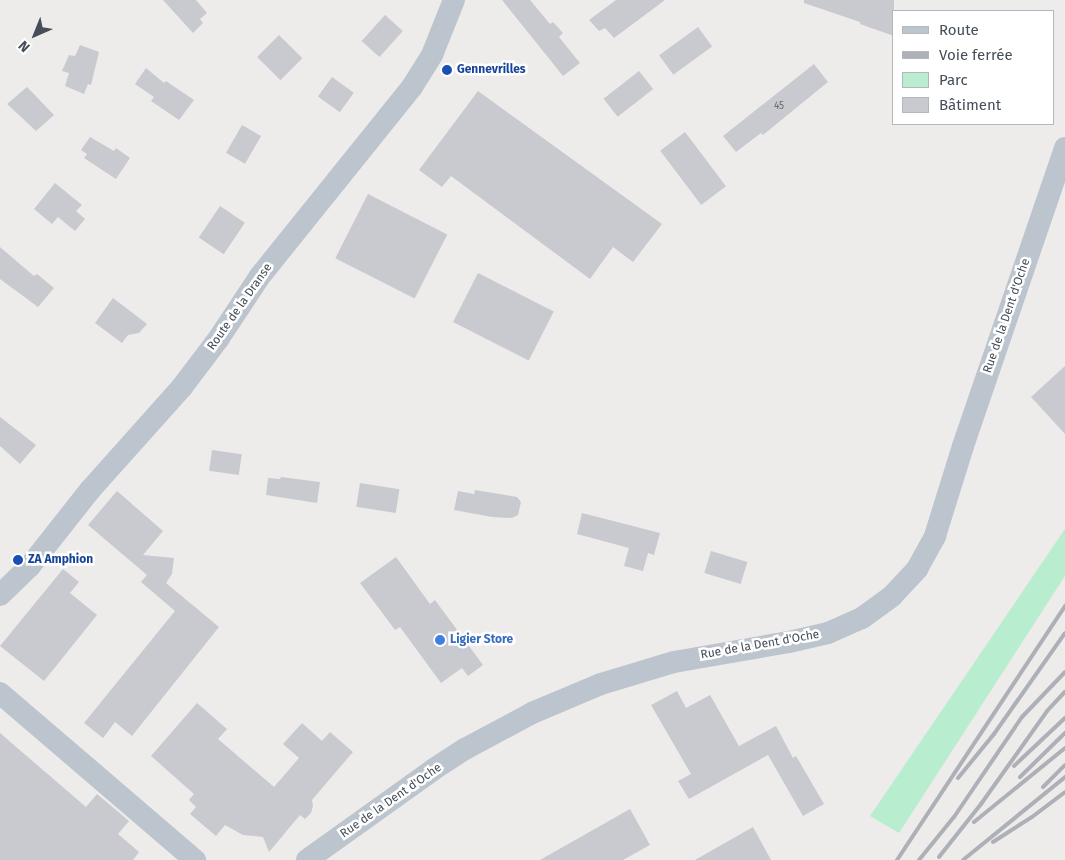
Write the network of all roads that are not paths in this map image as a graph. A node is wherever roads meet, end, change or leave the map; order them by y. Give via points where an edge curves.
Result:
1 (454, 0) edge
2 (1065, 148) edge
3 (0, 596) edge
4 (0, 693) edge
5 (195, 860) edge
6 (307, 860) edge

1 - 3 street, Route de la Dranse via 432,55 412,87 260,276 182,387 90,490 30,566
2 - 6 street, Rue de la Dent d'Oche via 935,536 917,568 892,596 862,618 828,632 674,662 602,684 532,713 465,749
4 - 5 street

